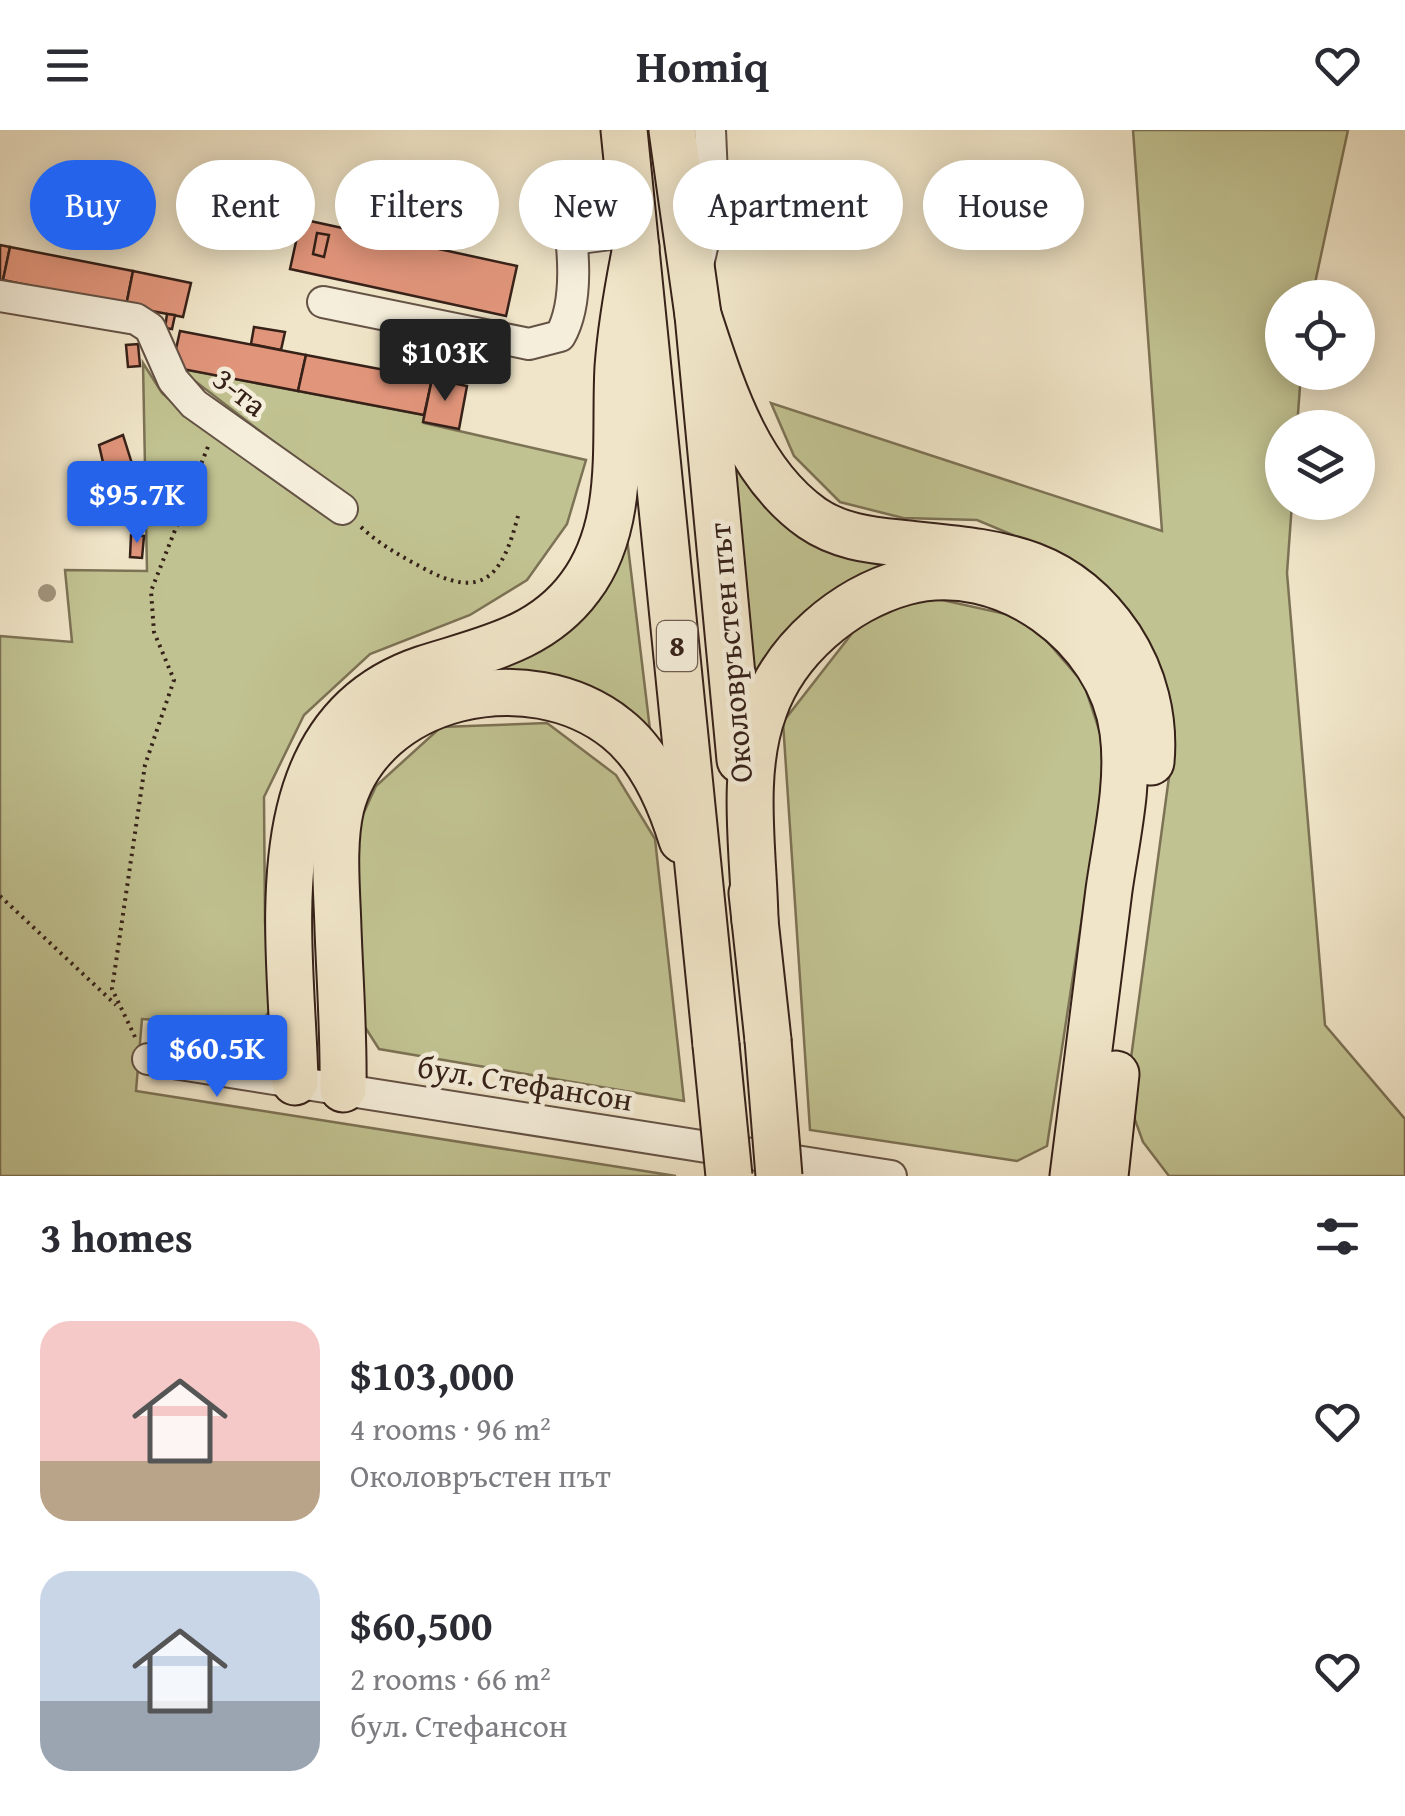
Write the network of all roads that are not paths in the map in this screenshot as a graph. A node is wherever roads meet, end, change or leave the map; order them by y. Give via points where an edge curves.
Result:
1 (624, 130) edge
2 (672, 130) edge
3 (710, 130) edge
4 (627, 160) edge
5 (571, 250) edge
6 (633, 250) edge
7 (636, 250) edge
8 (0, 296) edge
9 (323, 302) dead end
10 (696, 302) junction
11 (342, 509) road end
12 (755, 920) junction
13 (705, 921) junction
14 (148, 1058) road end
15 (295, 1082) junction
16 (342, 1090) junction
17 (729, 1176) edge
18 (779, 1176) edge
19 (891, 1176) edge
20 (1072, 1176) edge
21 (1105, 1176) edge

1 - 4 highway, Околовръстен път / 8
2 - 10 highway, Околовръстен път / 8
3 - 10 street via 713,199
5 - 9 street via 568,322 560,336 545,342
6 - 15 highway via 621,333 615,486 603,543 582,586 550,620 512,642 412,673 366,699 332,734 308,773 291,864
7 - 13 highway, Околовръстен път / 8
8 - 11 street, 3-та via 136,319 158,339 174,380 194,404
10 - 12 highway, Околовръстен път / 8
10 - 21 highway via 739,424 763,469 790,500 833,530 863,539 982,551 1051,572 1083,594 1134,660 1152,745
12 - 18 highway, Околовръстен път / 8, bridge
12 - 20 highway via 752,762 763,711 778,680 822,627 876,594 934,579 1001,588 1060,620 1107,680 1123,730 1119,814
13 - 16 highway via 667,800 646,761 618,730 580,706 545,695 446,699 400,724 361,764 342,807
13 - 17 highway, Околовръстен път / 8, bridge
14 - 15 street, бул. Стефансон
15 - 16 street, бул. Стефансон
16 - 19 street, бул. Стефансон

